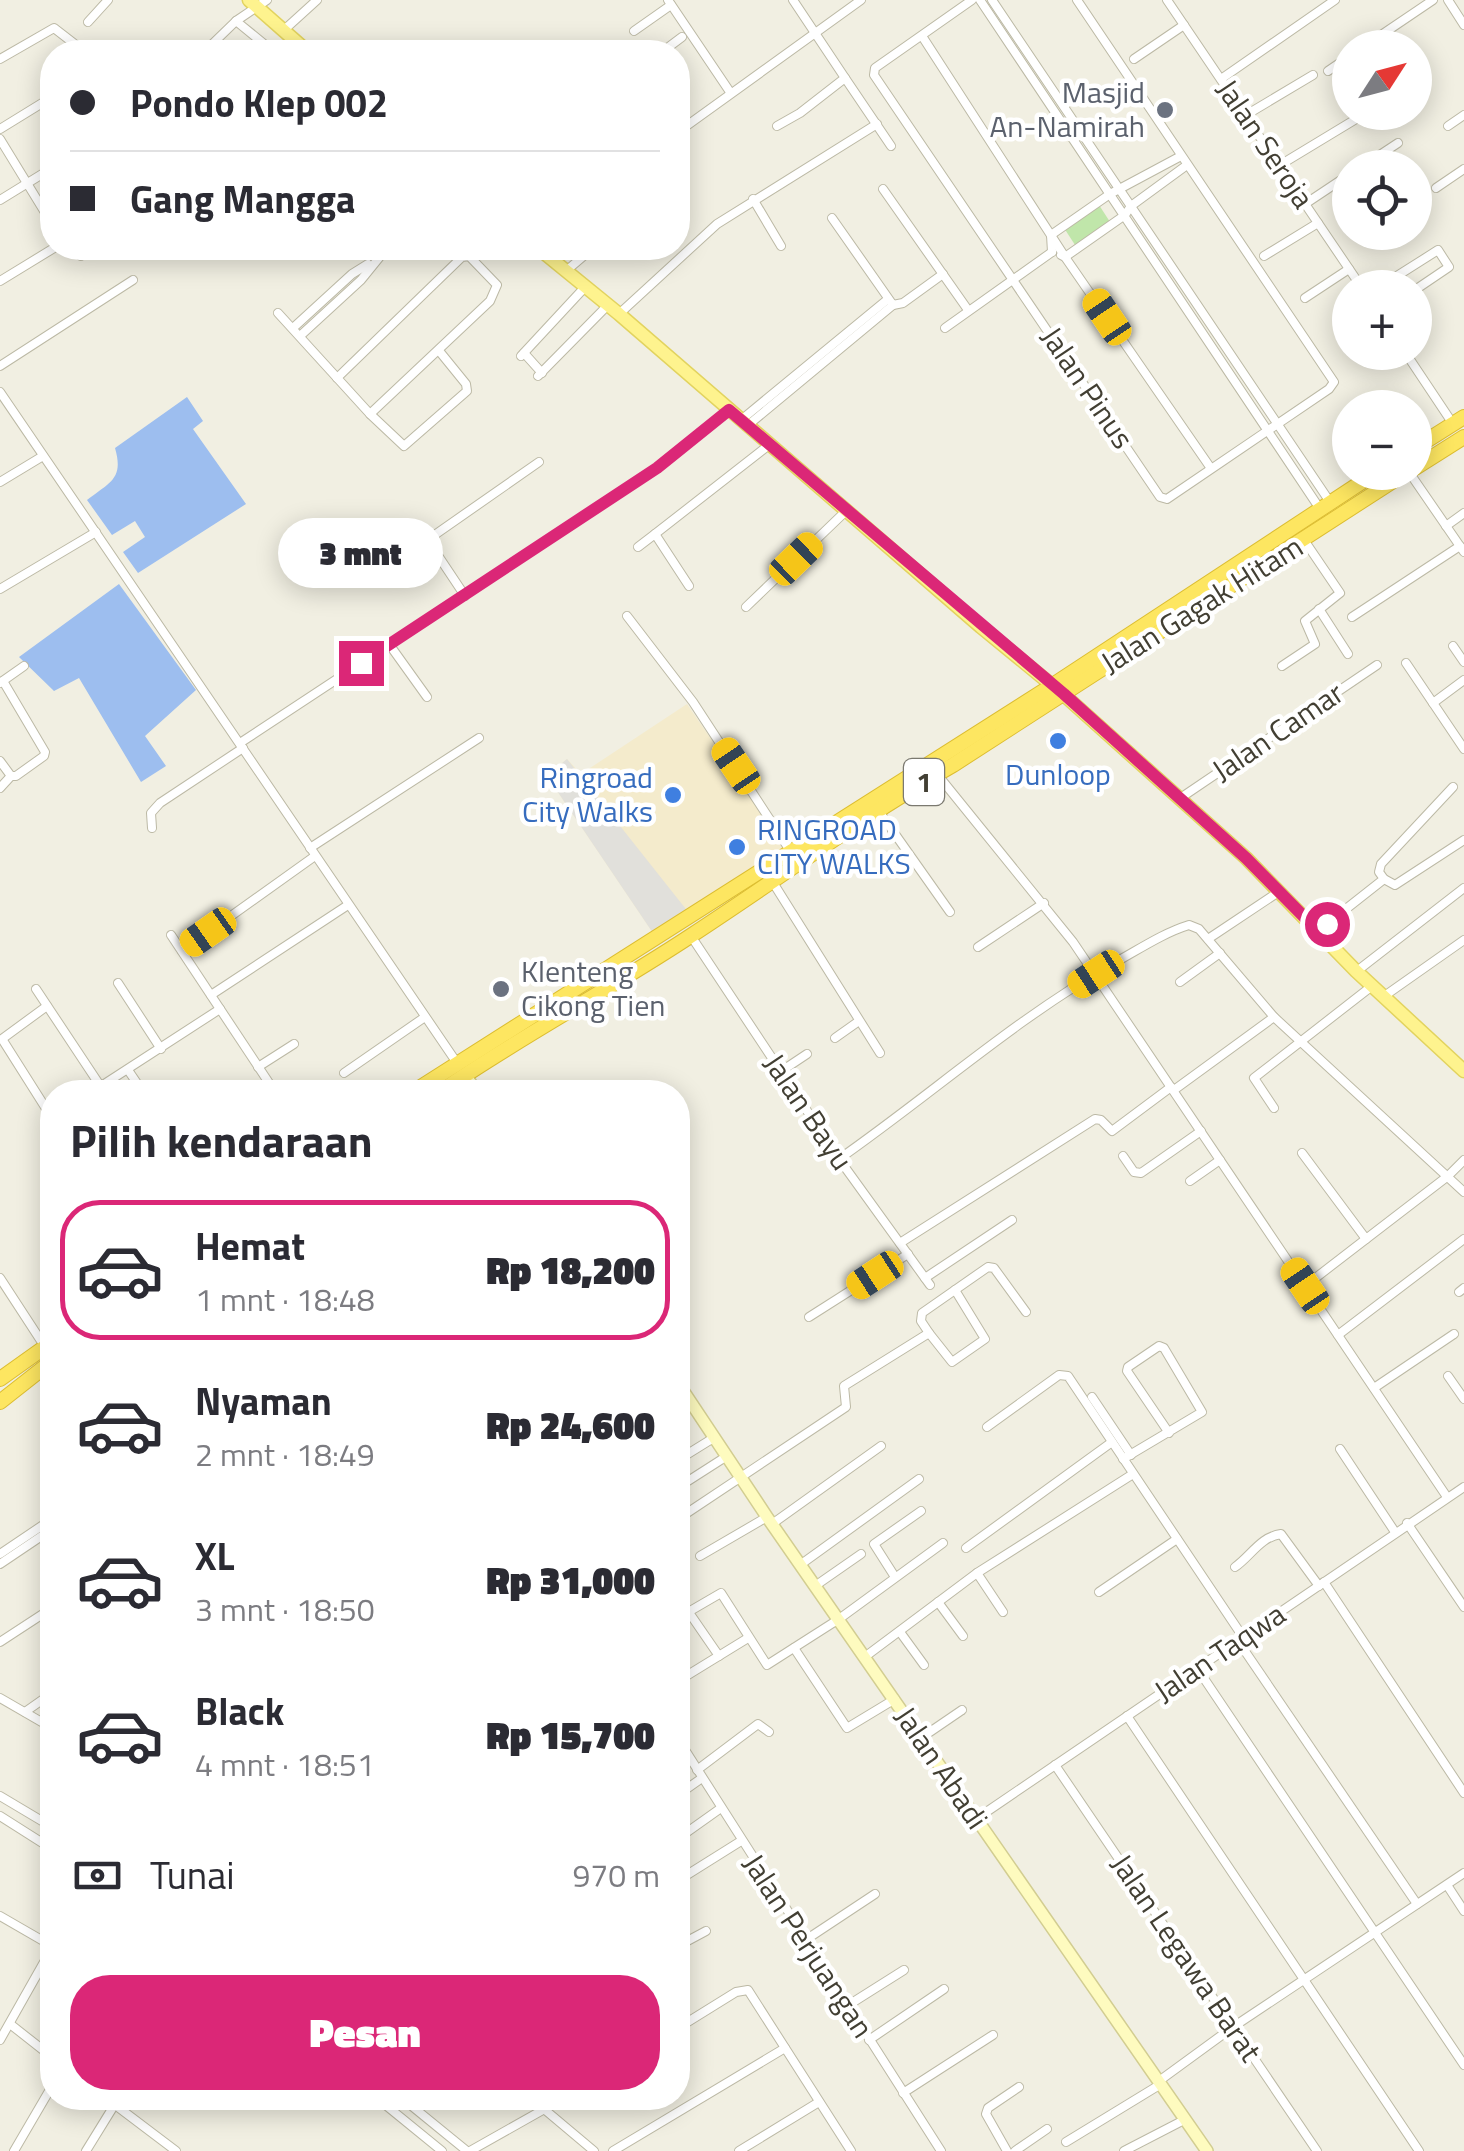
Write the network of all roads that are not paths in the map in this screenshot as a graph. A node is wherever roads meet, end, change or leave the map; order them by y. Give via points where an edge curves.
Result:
1 (108, 0) edge
2 (317, 0) edge
3 (793, 0) edge
4 (861, 0) edge
5 (972, 0) edge
6 (980, 0) edge
7 (992, 0) edge
8 (1077, 0) edge
9 (1168, 0) edge
10 (1334, 0) edge
11 (1433, 0) edge
12 (1450, 1) edge
13 (255, 2) edge
14 (670, 2) edge
15 (236, 21) junction
16 (88, 22) dead end
17 (1184, 25) junction
18 (1464, 25) edge
19 (284, 30) junction
20 (1389, 30) edge
21 (634, 31) dead end
22 (816, 33) junction
23 (922, 36) junction
24 (682, 37) dead end
25 (70, 40) edge
26 (216, 40) edge
27 (259, 40) edge
28 (295, 40) edge
29 (678, 40) edge
30 (0, 59) edge
31 (1134, 59) dead end
32 (1332, 68) edge
33 (1328, 71) dead end
34 (1313, 75) dead end
35 (845, 78) junction
36 (1221, 78) junction
37 (730, 92) junction
38 (1046, 92) junction
39 (40, 104) edge
40 (1246, 115) junction
41 (1464, 115) edge
42 (690, 123) edge
43 (877, 124) junction
44 (777, 126) dead end
45 (1448, 126) dead end
46 (0, 129) edge
47 (1338, 130) edge
48 (0, 139) edge
49 (1398, 143) dead end
50 (891, 146) dead end
51 (1387, 150) edge
52 (1181, 156) junction
53 (1187, 165) junction
54 (1280, 165) junction
55 (1464, 168) edge
56 (40, 176) edge
57 (27, 184) junction
58 (1332, 186) edge
59 (1436, 188) dead end
60 (883, 189) dead end
61 (1121, 191) junction
62 (1110, 194) junction
63 (753, 199) junction
64 (0, 200) edge
65 (1306, 204) junction
66 (40, 205) edge
67 (1131, 206) junction
68 (1126, 215) junction
69 (832, 218) dead end
70 (1318, 223) junction
71 (1051, 235) junction
72 (690, 246) edge
73 (781, 246) dead end
74 (1052, 252) junction
75 (1264, 256) dead end
76 (40, 257) edge
77 (1066, 257) junction
78 (461, 260) edge
79 (472, 260) edge
80 (553, 260) edge
81 (578, 260) edge
82 (673, 260) edge
83 (372, 262) joint
84 (1349, 269) joint
85 (1406, 270) edge
86 (566, 271) junction
87 (943, 274) junction
88 (1432, 278) edge
89 (1013, 279) junction
90 (133, 280) dead end
91 (0, 281) edge
92 (586, 286) junction
93 (1305, 298) dead end
94 (891, 302) junction
95 (614, 309) junction
96 (968, 310) junction
97 (278, 313) dead end
98 (293, 328) junction
99 (946, 328) dead end
100 (1207, 329) junction
101 (300, 336) junction
102 (440, 352) junction
103 (0, 366) edge
104 (1419, 370) edge
105 (336, 378) junction
106 (0, 392) edge
107 (729, 410) junction
108 (370, 414) junction
109 (1459, 421) edge
110 (1276, 422) junction
111 (744, 423) junction
112 (1267, 429) junction
113 (1464, 437) edge
114 (1432, 438) edge
115 (769, 444) junction
116 (43, 456) junction
117 (1432, 457) edge
118 (540, 462) dead end
119 (1210, 466) junction
120 (0, 482) edge
121 (1321, 487) junction
122 (1349, 490) edge
123 (1380, 490) edge
124 (1421, 490) edge
125 (1310, 494) junction
126 (1325, 506) junction
127 (846, 511) junction
128 (1464, 512) edge
129 (1446, 526) junction
130 (96, 532) junction
131 (655, 534) junction
132 (1304, 540) junction
133 (638, 546) dead end
134 (1462, 549) edge
135 (689, 586) dead end
136 (0, 590) edge
137 (465, 596) junction
138 (746, 607) dead end
139 (1319, 609) junction
140 (627, 616) dead end
141 (1352, 617) dead end
142 (389, 644) junction
143 (1454, 646) dead end
144 (1348, 654) dead end
145 (1464, 662) edge
146 (1406, 663) dead end
147 (1376, 665) dead end
148 (24, 666) dead end
149 (1282, 666) dead end
150 (1464, 680) edge
151 (2, 682) edge
152 (1058, 690) junction
153 (427, 697) dead end
154 (1432, 702) junction
155 (479, 738) dead end
156 (241, 745) junction
157 (1464, 749) edge
158 (0, 761) edge
159 (938, 774) junction
160 (11, 776) junction
161 (1453, 787) dead end
162 (0, 788) edge
163 (1180, 799) junction
164 (878, 810) junction
165 (152, 828) dead end
166 (1464, 840) edge
167 (313, 852) junction
168 (791, 852) junction
169 (1384, 878) junction
170 (772, 881) junction
171 (1464, 888) edge
172 (1280, 891) junction
173 (1044, 903) junction
174 (348, 904) junction
175 (950, 912) dead end
176 (1318, 931) junction
177 (170, 935) dead end
178 (690, 936) junction
179 (1208, 939) junction
180 (1464, 940) edge
181 (978, 947) dead end
182 (182, 950) junction
183 (1220, 953) junction
184 (1356, 971) junction
185 (1096, 974) junction
186 (1180, 982) dead end
187 (118, 983) dead end
188 (1372, 986) junction
189 (36, 989) dead end
190 (587, 991) junction
191 (211, 995) junction
192 (1383, 997) junction
193 (47, 1006) junction
194 (220, 1009) junction
195 (1274, 1017) junction
196 (425, 1018) junction
197 (859, 1021) junction
198 (835, 1038) dead end
199 (1301, 1043) junction
200 (294, 1044) dead end
201 (161, 1048) junction
202 (880, 1053) dead end
203 (807, 1054) dead end
204 (258, 1067) junction
205 (461, 1069) junction
206 (128, 1070) junction
207 (1464, 1071) edge
208 (780, 1072) junction
209 (344, 1073) dead end
210 (90, 1080) edge
211 (112, 1080) edge
212 (135, 1080) edge
213 (266, 1080) edge
214 (438, 1080) edge
215 (451, 1080) edge
216 (469, 1080) edge
217 (1173, 1088) junction
218 (40, 1099) edge
219 (1274, 1108) dead end
220 (1201, 1131) junction
221 (1302, 1153) dead end
222 (1123, 1156) dead end
223 (840, 1159) junction
224 (1220, 1160) junction
225 (1464, 1160) edge
226 (1448, 1176) junction
227 (1190, 1180) dead end
228 (1464, 1192) edge
229 (1012, 1220) dead end
230 (1366, 1239) junction
231 (1464, 1239) edge
232 (900, 1243) junction
233 (908, 1254) junction
234 (0, 1278) edge
235 (1305, 1286) junction
236 (955, 1290) junction
237 (1026, 1312) dead end
238 (809, 1317) dead end
239 (929, 1333) junction
240 (1454, 1334) dead end
241 (1338, 1335) junction
242 (40, 1336) edge
243 (40, 1356) edge
244 (40, 1360) edge
245 (1448, 1376) dead end
246 (0, 1379) edge
247 (1374, 1388) junction
248 (1092, 1397) dead end
249 (1464, 1398) edge
250 (690, 1401) edge
251 (0, 1402) edge
252 (988, 1426) dead end
253 (1169, 1433) junction
254 (714, 1436) junction
255 (1112, 1442) junction
256 (881, 1446) dead end
257 (1340, 1449) dead end
258 (690, 1452) edge
259 (727, 1456) junction
260 (1127, 1457) junction
261 (1133, 1474) junction
262 (741, 1478) junction
263 (919, 1479) dead end
264 (690, 1480) edge
265 (1464, 1487) edge
266 (1448, 1497) junction
267 (690, 1511) edge
268 (920, 1511) dead end
269 (769, 1520) junction
270 (1407, 1524) junction
271 (40, 1527) edge
272 (1395, 1532) junction
273 (40, 1537) edge
274 (1176, 1539) junction
275 (943, 1543) dead end
276 (966, 1548) dead end
277 (0, 1554) edge
278 (861, 1554) dead end
279 (700, 1556) dead end
280 (0, 1564) edge
281 (800, 1565) junction
282 (1235, 1567) dead end
283 (977, 1573) junction
284 (895, 1577) junction
285 (1321, 1584) junction
286 (815, 1586) junction
287 (1100, 1592) dead end
288 (938, 1602) junction
289 (1464, 1607) edge
290 (690, 1611) edge
291 (1003, 1612) dead end
292 (690, 1615) edge
293 (40, 1616) edge
294 (839, 1619) junction
295 (900, 1632) junction
296 (964, 1636) dead end
297 (748, 1638) junction
298 (1240, 1639) junction
299 (0, 1642) edge
300 (794, 1648) junction
301 (719, 1656) junction
302 (866, 1656) junction
303 (924, 1665) dead end
304 (1197, 1668) junction
305 (690, 1674) edge
306 (0, 1698) edge
307 (894, 1699) junction
308 (40, 1701) edge
309 (962, 1710) dead end
310 (25, 1712) junction
311 (1126, 1716) junction
312 (40, 1721) edge
313 (769, 1732) dead end
314 (920, 1738) junction
315 (690, 1762) edge
316 (1056, 1764) junction
317 (699, 1774) junction
318 (690, 1783) edge
319 (1464, 1793) edge
320 (0, 1796) edge
321 (720, 1808) junction
322 (0, 1816) edge
323 (976, 1819) junction
324 (40, 1820) edge
325 (690, 1830) edge
326 (40, 1840) edge
327 (740, 1841) junction
328 (690, 1873) edge
329 (1464, 1873) edge
330 (1446, 1886) junction
331 (875, 1894) dead end
332 (1416, 1904) junction
333 (1464, 1911) edge
334 (0, 1916) edge
335 (706, 1931) dead end
336 (1374, 1933) junction
337 (807, 1939) junction
338 (40, 1940) edge
339 (690, 1940) edge
340 (40, 1969) edge
341 (904, 1970) dead end
342 (1304, 1980) junction
343 (944, 1988) dead end
344 (847, 2006) junction
345 (690, 2021) edge
346 (10, 2024) junction
347 (1233, 2027) junction
348 (993, 2035) dead end
349 (0, 2040) edge
350 (869, 2040) junction
351 (40, 2048) edge
352 (785, 2048) junction
353 (1464, 2065) edge
354 (1160, 2083) junction
355 (1019, 2087) dead end
356 (903, 2093) junction
357 (819, 2102) junction
358 (690, 2105) edge
359 (40, 2107) edge
360 (111, 2110) edge
361 (123, 2110) edge
362 (392, 2110) edge
363 (399, 2110) edge
364 (417, 2110) edge
365 (542, 2110) edge
366 (545, 2110) edge
367 (681, 2110) edge
368 (397, 2114) junction
369 (1184, 2120) junction
370 (1047, 2129) dead end
371 (1066, 2142) dead end
372 (1204, 2150) edge
373 (14, 2151) edge
374 (86, 2151) edge
375 (176, 2151) edge
376 (442, 2151) edge
377 (468, 2151) edge
378 (594, 2151) edge
379 (613, 2151) edge
380 (740, 2151) edge
381 (851, 2151) edge
382 (941, 2151) edge
383 (1011, 2151) edge
384 (1124, 2151) edge
385 (1317, 2151) edge
386 (1419, 2151) edge

1 - 16 street
2 - 19 street
3 - 22 street
4 - 22 street
5 - 23 street
6 - 38 street
7 - 38 street
8 - 52 street
9 - 17 street, Jalan Seroja
10 - 36 street
11 - 20 street
12 - 18 street
13 - 15 street
13 - 19 main road
14 - 21 street
14 - 37 street
15 - 26 street
15 - 27 street
17 - 31 street
17 - 36 street, Jalan Seroja
19 - 28 main road
22 - 35 street
22 - 37 street
23 - 71 street
23 - 89 street, Jalan Pinus via 875,68 874,76
24 - 29 street
25 - 30 street via 54,28
32 - 33 street
34 - 40 street
35 - 43 street
35 - 44 street
36 - 40 street, Jalan Seroja
37 - 42 street
38 - 61 street
38 - 62 street
39 - 46 street
40 - 54 street, Jalan Seroja
41 - 45 street
43 - 50 street
43 - 63 street
47 - 54 street
48 - 57 street
49 - 51 street
52 - 53 street
52 - 61 street
53 - 67 street
53 - 110 street via 1332,379 1332,387
54 - 65 street, Jalan Seroja
55 - 59 street
56 - 57 street
57 - 64 street
57 - 66 street
58 - 65 street
60 - 87 street
61 - 62 street
61 - 67 street
62 - 68 street
62 - 71 street
63 - 72 street
63 - 73 street
65 - 70 street, Jalan Seroja
67 - 68 street
67 - 100 street
68 - 77 street
68 - 100 street
69 - 94 street
70 - 75 street
70 - 84 street, Jalan Seroja
71 - 74 street
71 - 77 street
74 - 77 street
74 - 89 street
76 - 91 street
77 - 119 street
78 - 105 street
79 - 102 street via 497,292
80 - 86 main road
81 - 86 street
82 - 95 street
83 - 98 street
83 - 101 street
84 - 93 street
85 - 88 street via 1438,250 1450,266
86 - 92 main road
87 - 94 street via 904,303
87 - 96 street
89 - 96 street
89 - 119 street, Jalan Pinus via 1160,497
90 - 103 street
92 - 95 main road
92 - 95 street via 523,355 540,374
94 - 111 street
95 - 107 main road
96 - 99 street
97 - 98 street
98 - 101 street
100 - 110 street
100 - 112 street
101 - 105 street
102 - 108 street
102 - 108 street via 467,392 409,444 400,444
104 - 109 street
105 - 108 street
106 - 116 street
107 - 111 main road
107 - 137 street via 657,468
109 - 114 highway
110 - 112 street
110 - 121 street
111 - 115 main road
112 - 119 street
112 - 125 street
113 - 117 highway
115 - 127 main road
115 - 131 street
116 - 120 street
116 - 130 street
118 - 137 street via 436,534 436,554
121 - 125 street
121 - 126 street
122 - 126 highway, Jalan Gagak Hitam / 1
123 - 132 highway, Jalan Gagak Hitam / 1
124 - 129 street
125 - 126 street
126 - 152 highway, Jalan Gagak Hitam / 1
127 - 138 street
127 - 152 main road
128 - 129 street
129 - 134 street
130 - 136 street
130 - 156 street
131 - 133 street
131 - 135 street
132 - 139 street via 1339,590
132 - 152 highway, Jalan Gagak Hitam / 1
134 - 141 street
137 - 142 street
139 - 144 street
139 - 149 street via 1304,624 1314,644
140 - 168 street
142 - 153 street
142 - 156 street
143 - 145 street
146 - 154 street
147 - 163 street, Jalan Camar
148 - 151 street
150 - 154 street
151 - 160 street via 45,752
152 - 159 highway, Jalan Gagak Hitam / 1
152 - 163 main road
152 - 168 highway, Jalan Gagak Hitam / 1
154 - 157 street
155 - 167 street
156 - 165 street via 160,803 151,812
156 - 167 street
158 - 160 street
159 - 164 highway, Jalan Gagak Hitam / 1
159 - 173 street
160 - 162 street
161 - 169 street via 1381,864
163 - 172 main road
164 - 170 highway, Jalan Gagak Hitam / 1
164 - 175 street
166 - 169 street via 1395,886
167 - 174 street
167 - 182 street
168 - 190 highway, Jalan Gagak Hitam / 1
169 - 176 street
170 - 178 highway, Jalan Gagak Hitam / 1
170 - 197 street
171 - 184 street
172 - 176 main road
172 - 179 street
173 - 181 street
173 - 185 street
174 - 191 street
174 - 196 street
176 - 184 main road
177 - 182 street
178 - 190 highway, Jalan Gagak Hitam / 1
178 - 208 street, Jalan Bayu
179 - 183 street
179 - 185 street via 1185,926
180 - 192 street
182 - 191 street
183 - 186 street
183 - 195 street
184 - 188 main road
185 - 217 street
185 - 223 street
187 - 201 street
188 - 192 main road
188 - 199 street
189 - 193 street
190 - 205 highway, Jalan Gagak Hitam / 1
191 - 194 street
192 - 207 main road
193 - 210 street
193 - 218 street via 2,1039
194 - 201 street
194 - 204 street
195 - 199 street
195 - 217 street
196 - 205 street
196 - 209 street
197 - 198 street
197 - 202 street
199 - 219 street via 1254,1078
199 - 226 street
200 - 204 street
201 - 206 street
203 - 208 street
204 - 213 street
205 - 214 highway, Jalan Gagak Hitam / 1
205 - 215 highway, Jalan Gagak Hitam / 1
205 - 216 street
206 - 211 street
206 - 212 street
208 - 223 street, Jalan Bayu
217 - 220 street
217 - 232 street via 1112,1131 1095,1119
220 - 222 street via 1138,1174
220 - 224 street
221 - 230 street
223 - 232 street, Jalan Bayu
224 - 227 street
224 - 235 street
225 - 226 street
226 - 228 street
226 - 230 street
229 - 233 street, Jalan Bayu via 927,1281
230 - 235 street
231 - 241 street
232 - 233 street, Jalan Bayu
233 - 238 street
234 - 242 street
235 - 241 street
236 - 237 street via 991,1266
236 - 239 street via 922,1313
236 - 239 street via 986,1340 952,1362
239 - 262 street via 844,1386 846,1407
240 - 247 street
241 - 247 street
243 - 246 highway
244 - 251 highway
245 - 249 street
247 - 266 street
248 - 260 street
250 - 254 street, Jalan Abadi
252 - 255 street via 1066,1375
253 - 253 street via 1202,1412 1159,1346 1126,1371
253 - 260 street
254 - 258 street
254 - 259 street, Jalan Abadi
255 - 260 street
255 - 276 street
256 - 269 street
257 - 272 street
259 - 262 street, Jalan Abadi
259 - 264 street
260 - 261 street
261 - 274 street
261 - 283 street
262 - 267 street
262 - 269 street, Jalan Abadi
263 - 281 street
265 - 266 street, Jalan Taqwa
266 - 270 street, Jalan Taqwa
268 - 284 street via 874,1544
269 - 279 street
269 - 281 street, Jalan Abadi
270 - 272 street, Jalan Taqwa
270 - 289 street
271 - 277 street
272 - 285 street, Jalan Taqwa
273 - 280 street
274 - 287 street
274 - 298 street
275 - 284 street
278 - 286 street
281 - 286 street, Jalan Abadi
282 - 285 street via 1281,1534
283 - 288 street
283 - 291 street
284 - 294 street
285 - 298 street, Jalan Taqwa
285 - 319 street
286 - 294 street, Jalan Abadi
288 - 295 street
288 - 296 street
290 - 297 street via 721,1593
292 - 301 street
293 - 299 street
294 - 300 street
294 - 302 street, Jalan Abadi
295 - 302 street
295 - 303 street
297 - 300 street via 766,1665
297 - 301 street
298 - 304 street, Jalan Taqwa
298 - 332 street
300 - 307 street via 846,1728
301 - 305 street
302 - 307 street, Jalan Abadi
304 - 311 street, Jalan Taqwa
304 - 336 street
306 - 310 street
307 - 314 street, Jalan Abadi
308 - 310 street
309 - 314 street
310 - 312 street
311 - 316 street, Jalan Taqwa
311 - 342 street
313 - 317 street via 758,1724
314 - 323 street, Jalan Abadi
315 - 317 street, Jalan Perjuangan
316 - 323 street, Jalan Taqwa
316 - 347 street, Jalan Legawa Barat
317 - 318 street
317 - 321 street, Jalan Perjuangan
320 - 324 street
321 - 325 street
321 - 327 street, Jalan Perjuangan
322 - 326 street
323 - 354 street, Jalan Abadi
327 - 328 street
327 - 337 street, Jalan Perjuangan
329 - 330 street
330 - 332 street
330 - 333 street
331 - 337 street
332 - 336 street
334 - 338 street
335 - 339 street
336 - 342 street
336 - 353 street
337 - 344 street, Jalan Perjuangan
340 - 346 street
341 - 344 street
342 - 347 street
342 - 386 street
343 - 350 street
344 - 350 street, Jalan Perjuangan
345 - 352 street via 746,1990
346 - 349 street
346 - 351 street
347 - 354 street
347 - 385 street, Jalan Legawa Barat
348 - 356 street
350 - 356 street, Jalan Perjuangan
352 - 357 street
352 - 358 street
354 - 369 street, Jalan Abadi
354 - 371 street
355 - 383 street via 986,2114
356 - 382 street, Jalan Perjuangan
357 - 380 street
357 - 381 street
359 - 373 street
360 - 374 street
361 - 375 street
362 - 368 street
363 - 368 street
364 - 377 street
365 - 377 street
366 - 378 street
367 - 379 street
368 - 376 street
369 - 372 street, Jalan Abadi
369 - 384 street
370 - 383 street

